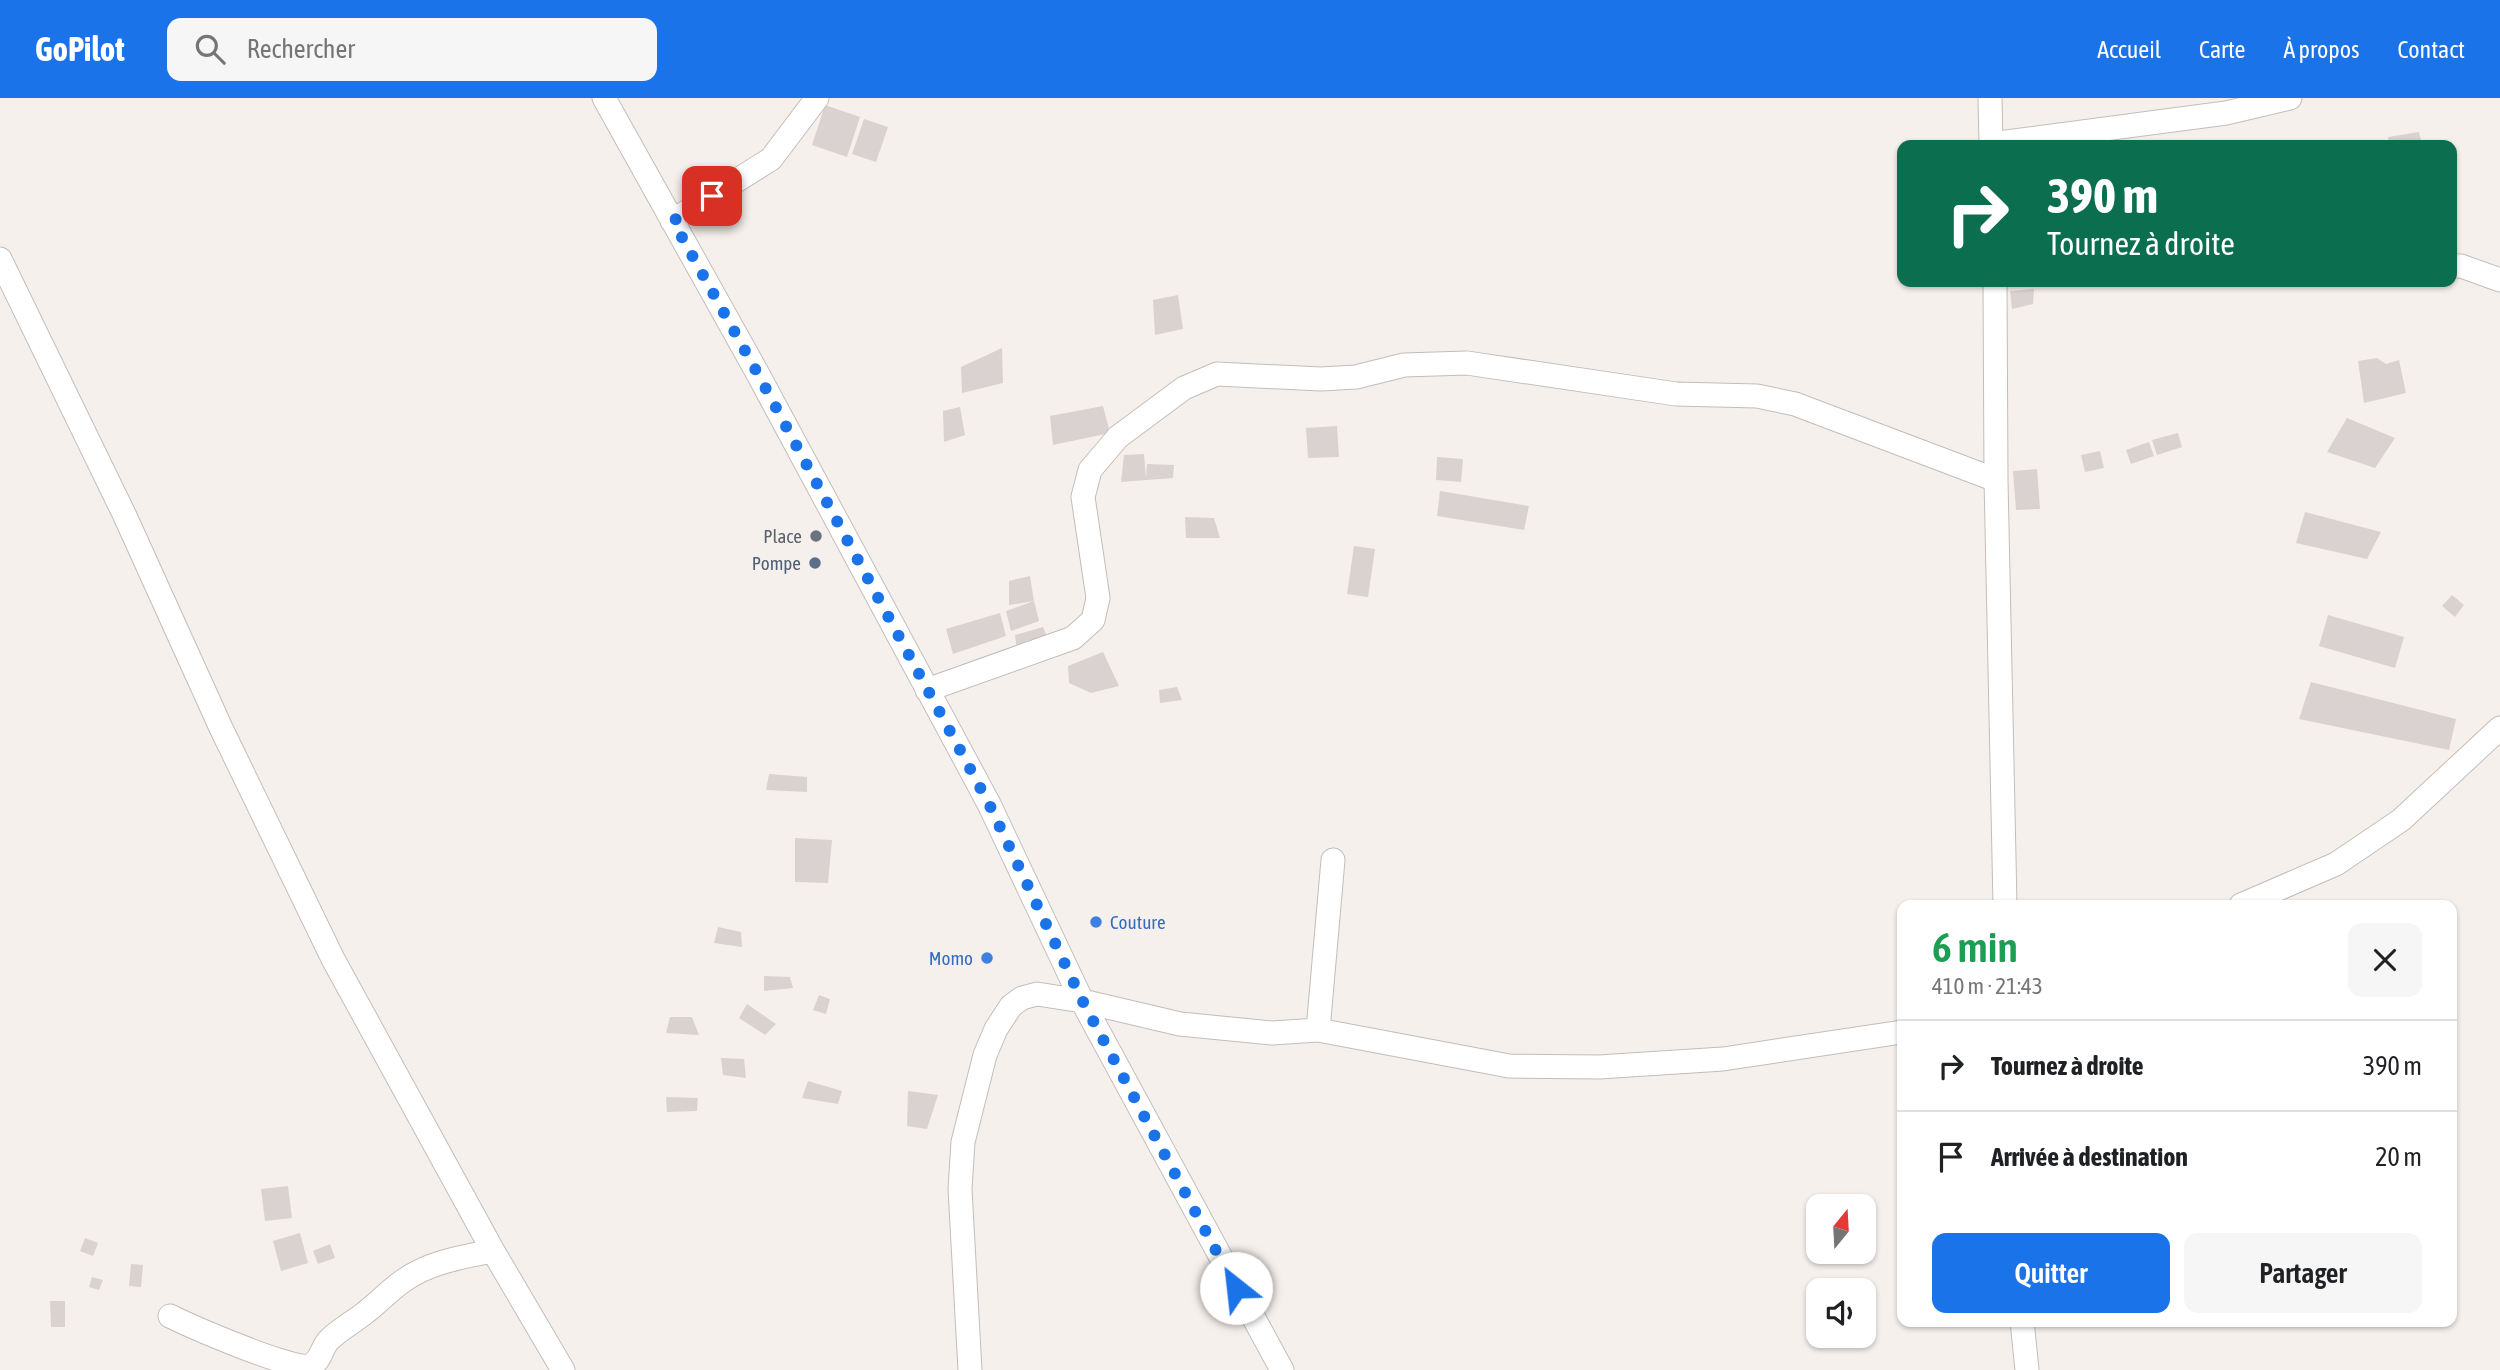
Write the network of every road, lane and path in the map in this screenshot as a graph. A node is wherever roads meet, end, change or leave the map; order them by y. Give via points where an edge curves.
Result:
1 (604, 98) edge
2 (817, 98) edge
3 (1990, 98) edge
4 (2290, 98) edge
5 (2224, 106) edge
6 (1991, 140) edge
7 (2021, 140) edge
8 (673, 221) junction
9 (0, 259) edge
10 (2457, 266) edge
11 (2500, 280) edge
12 (1995, 287) edge
13 (1996, 480) junction
14 (927, 690) junction
15 (2500, 728) edge
16 (1333, 860) dead end
17 (2005, 900) edge
18 (2253, 900) edge
19 (1082, 1000) junction
20 (1318, 1030) junction
21 (1897, 1033) edge
22 (493, 1251) junction
23 (170, 1316) dead end
24 (2022, 1327) edge
25 (563, 1370) edge
26 (970, 1370) edge
27 (1282, 1370) edge
28 (2026, 1370) edge

1 - 8 street
2 - 8 street via 771,159
3 - 6 street
4 - 5 street
5 - 7 street
8 - 14 street
9 - 22 street via 295,882 382,1052
10 - 11 street
12 - 13 street
13 - 14 street via 1795,404 1758,396 1676,394 1467,363 1404,365 1321,380 1217,374 1184,388 1118,437 1090,470 1083,497 1098,598 1093,620 1073,638
13 - 17 street
14 - 19 street via 989,804
15 - 18 street via 2401,820 2336,864
16 - 20 street
19 - 20 street via 1180,1024 1272,1033
19 - 26 street via 1037,994 1022,998 996,1029 985,1055 962,1142 960,1189
19 - 27 street
20 - 21 street via 1509,1066 1586,1067 1723,1059
22 - 23 street via 436,1264 403,1280 328,1341 310,1366 283,1361
22 - 25 street
24 - 28 street

